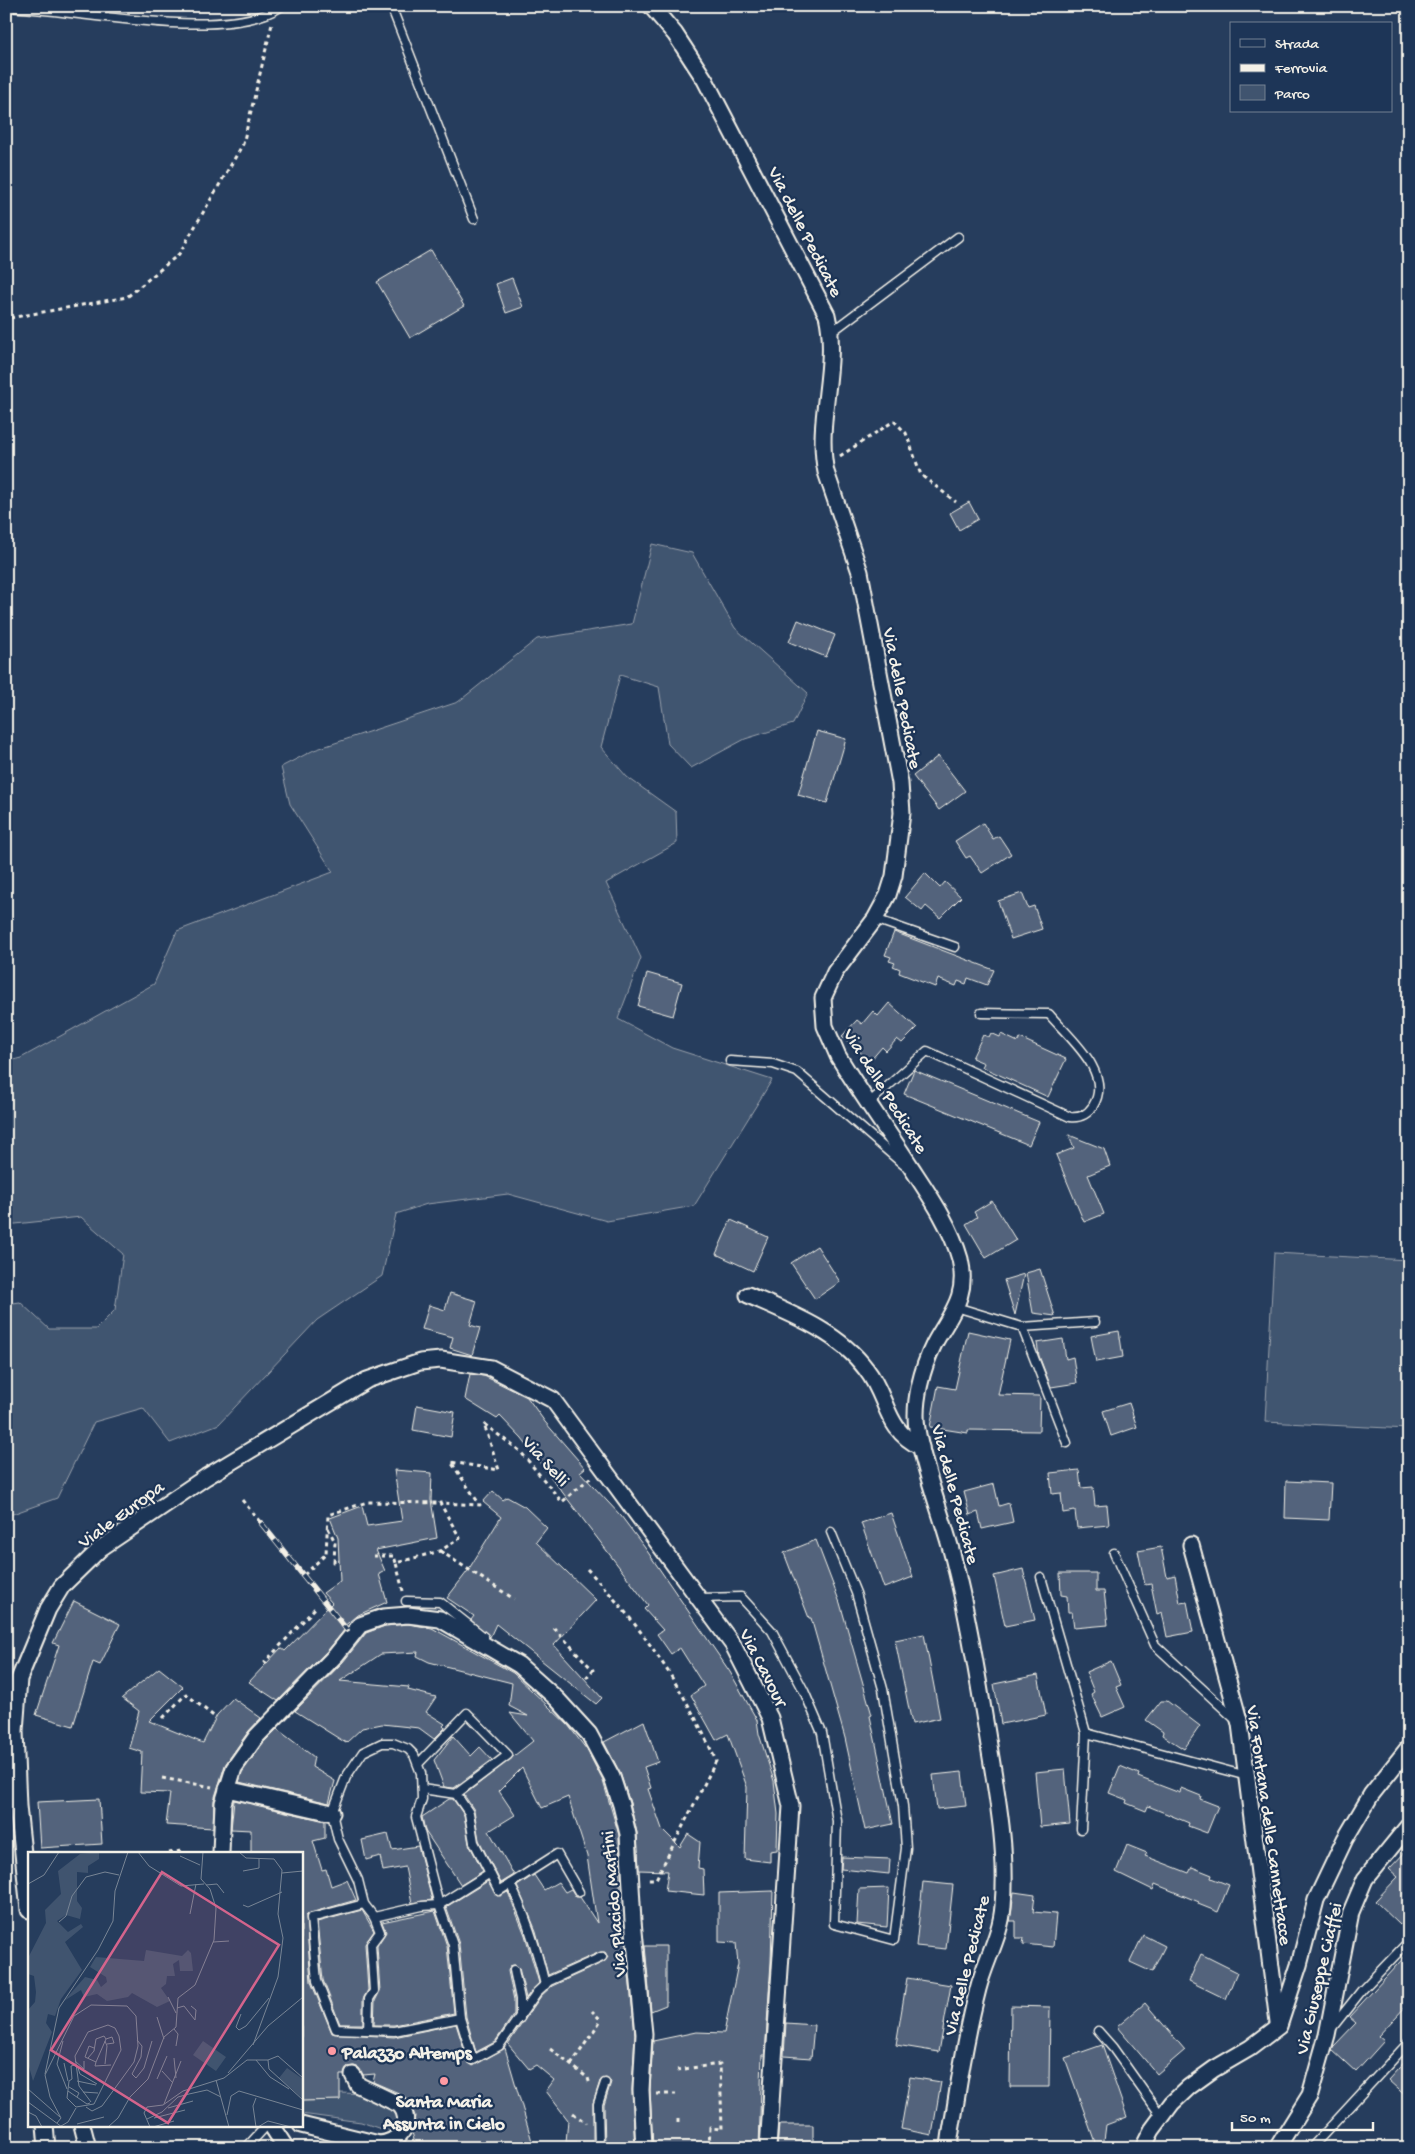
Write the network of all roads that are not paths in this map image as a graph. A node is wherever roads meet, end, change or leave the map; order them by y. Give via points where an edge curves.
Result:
1 (282, 6) edge
2 (391, 6) edge
3 (651, 6) edge
4 (6, 7) edge
5 (474, 219) dead end
6 (958, 237) dead end
7 (830, 333) junction
8 (875, 919) junction
9 (956, 947) dead end
10 (981, 1013) dead end
11 (730, 1061) dead end
12 (869, 1103) junction
13 (918, 1178) junction
14 (748, 1295) dead end
15 (956, 1307) junction
16 (1095, 1322) dead end
17 (1022, 1327) junction
18 (420, 1362) joint
19 (1067, 1443) dead end
20 (921, 1447) junction
21 (831, 1532) dead end
22 (1191, 1545) dead end
23 (1114, 1553) dead end
24 (1041, 1577) dead end
25 (700, 1598) junction
26 (406, 1601) road end
27 (518, 1665) junction
28 (1240, 1724) junction
29 (1086, 1733) junction
30 (1409, 1747) edge
31 (418, 1764) junction
32 (1247, 1776) junction
33 (422, 1788) junction
34 (227, 1789) junction
35 (456, 1794) junction
36 (332, 1813) junction
37 (1409, 1825) edge
38 (1081, 1829) dead end
39 (221, 1852) edge
40 (490, 1873) junction
41 (510, 1884) junction
42 (579, 1892) dead end
43 (28, 1901) edge
44 (364, 1904) junction
45 (439, 1905) junction
46 (374, 1917) junction
47 (1409, 1941) edge
48 (602, 1957) dead end
49 (514, 1970) dead end
50 (545, 1985) junction
51 (460, 2018) junction
52 (520, 2018) junction
53 (1278, 2026) junction
54 (368, 2030) junction
55 (1098, 2031) dead end
56 (1327, 2035) junction
57 (1409, 2042) edge
58 (353, 2075) dead end
59 (605, 2083) dead end
60 (1162, 2117) junction
61 (302, 2125) edge
62 (45, 2126) edge
63 (82, 2126) edge
64 (266, 2126) edge
65 (272, 2126) edge
66 (378, 2146) edge
67 (47, 2148) edge
68 (88, 2148) edge
69 (246, 2148) edge
70 (286, 2148) edge
71 (599, 2148) edge
72 (644, 2148) edge
73 (768, 2148) edge
74 (949, 2148) edge
75 (1143, 2148) edge
76 (1276, 2148) edge
77 (1311, 2148) edge

1 - 4 lane via 247,21 200,23
2 - 5 lane
3 - 7 street, Via delle Pedicate via 685,47 716,100 823,303
6 - 7 lane
7 - 8 street, Via delle Pedicate via 822,440 825,466 860,572 900,783 902,823 894,876 888,896
8 - 9 lane
8 - 12 street, Via delle Pedicate via 830,981 822,1006 834,1049
10 - 12 lane via 1049,1014 1094,1070 1099,1083 1091,1109 1078,1118 1070,1117 927,1051
11 - 13 lane via 773,1064 797,1072
12 - 13 street, Via delle Pedicate
13 - 15 street, Via delle Pedicate via 943,1219 959,1256 963,1280
14 - 20 street via 803,1320 852,1354 877,1385 896,1430
15 - 17 lane
15 - 20 street, Via delle Pedicate via 924,1370 917,1413
16 - 17 lane
17 - 19 lane
18 - 25 street, Via Cavour via 440,1360 491,1368 553,1400
18 - 43 street, Viale Europa via 367,1380 206,1477 100,1548 62,1586 48,1609 19,1679 15,1730 18,1806
20 - 74 street, Via delle Pedicate via 953,1558 973,1644 1000,1815 1004,1880 1003,1909 978,1987 961,2064
21 - 25 lane via 856,1593 883,1689 904,1806 906,1848 894,1940 834,1924 837,1820 822,1733 804,1691 772,1632 741,1597
22 - 28 street, Via Fontana delle Cannettacce
23 - 28 lane via 1155,1645
24 - 29 lane
25 - 73 street, Via Cavour via 733,1645 770,1718 791,1806
26 - 27 lane via 440,1602
27 - 34 street, Via Placido Martini via 440,1618 408,1615 360,1625 336,1655 256,1737 234,1768
27 - 72 street, Via Placido Martini via 557,1699 588,1734 612,1777 628,1834 644,2034 641,2090
28 - 32 street, Via Fontana delle Cannettacce
29 - 32 lane
29 - 38 lane
30 - 53 street, Via Fontana delle Cannettacce via 1371,1795 1345,1839 1316,1900
31 - 33 lane
31 - 35 lane via 467,1714 508,1755
31 - 36 lane via 414,1754 400,1745 382,1743 372,1747 364,1752 346,1777
32 - 53 street, Via Fontana delle Cannettacce
33 - 35 lane
33 - 45 lane via 416,1817
34 - 36 street
34 - 39 street, Via Placido Martini via 223,1802
35 - 40 lane via 469,1812 474,1842
36 - 44 lane via 338,1839 358,1880
37 - 56 street, Via Giuseppe Ciaffei via 1365,1879 1350,1912
40 - 41 lane via 499,1890
40 - 45 lane
41 - 42 lane via 557,1854
41 - 50 lane via 522,1907
44 - 46 lane
44 - 54 lane via 311,1918 317,1982 336,2029 352,2034
45 - 46 lane
45 - 51 lane via 453,1945
46 - 54 lane via 380,1932 371,1944 374,1991 370,2000
47 - 56 lane via 1362,1990
48 - 50 lane
49 - 52 lane
50 - 52 lane
51 - 52 lane via 473,2060 499,2046
51 - 54 lane via 394,2031
53 - 60 street via 1250,2048 1201,2078
55 - 60 lane
56 - 76 street, Via Giuseppe Ciaffei via 1310,2095
57 - 77 lane
58 - 66 street via 358,2085 392,2099 404,2110 402,2134
59 - 71 lane via 598,2104
60 - 75 street
61 - 66 street
62 - 67 street
63 - 68 street
64 - 69 lane
65 - 70 street

